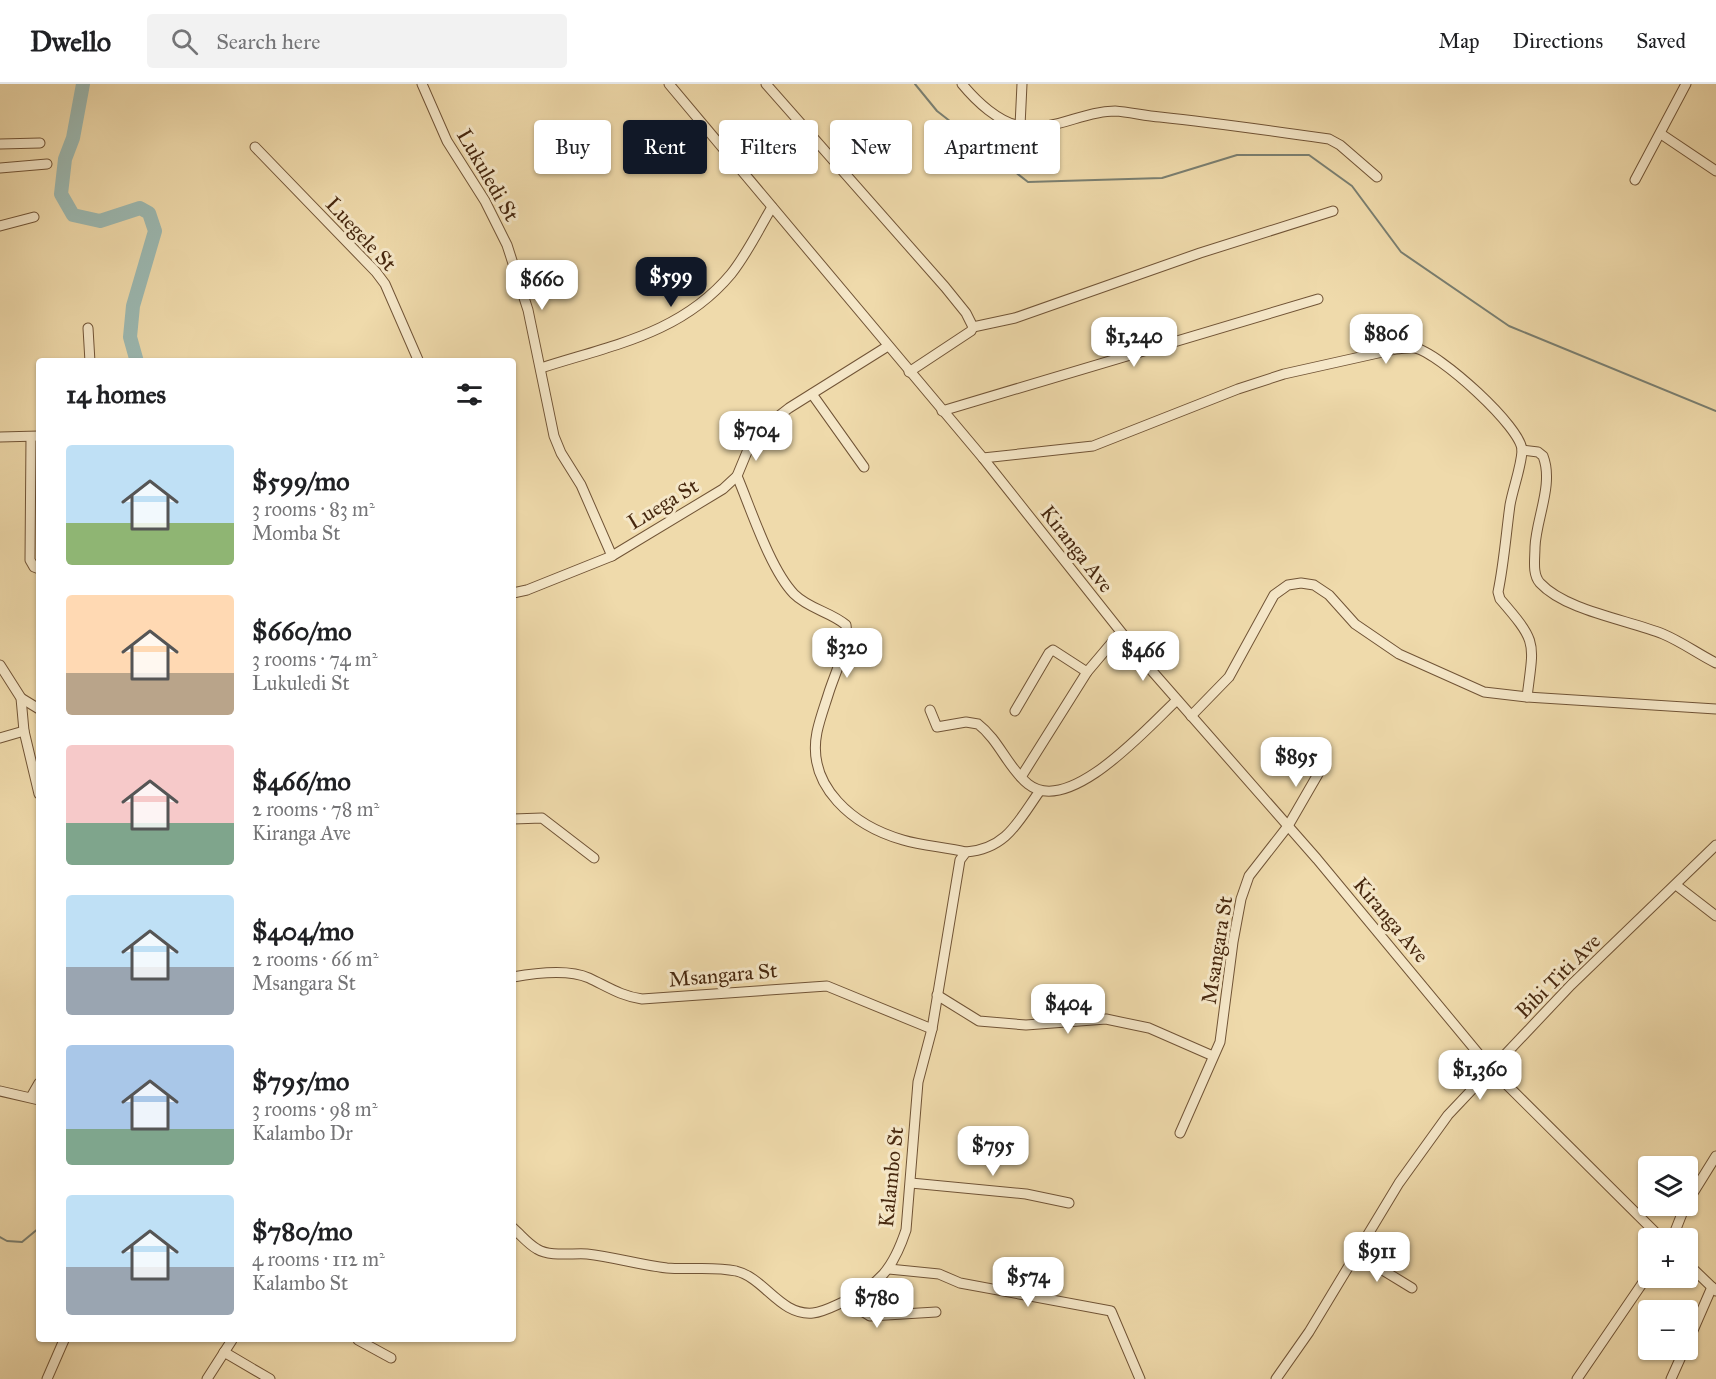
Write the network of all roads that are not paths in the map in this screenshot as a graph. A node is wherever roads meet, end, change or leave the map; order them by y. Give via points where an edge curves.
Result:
1 (422, 84) edge
2 (669, 84) edge
3 (766, 84) edge
4 (962, 84) edge
5 (1022, 84) edge
6 (1686, 84) edge
7 (1004, 120) edge
8 (1020, 120) edge
9 (1060, 123) edge
10 (1661, 134) junction
11 (40, 143) dead end
12 (0, 144) edge
13 (255, 147) dead end
14 (47, 165) dead end
15 (0, 168) edge
16 (1716, 171) edge
17 (1377, 177) dead end
18 (1635, 180) dead end
19 (772, 207) junction
20 (1333, 211) dead end
21 (34, 217) dead end
22 (0, 226) edge
23 (1318, 299) dead end
24 (973, 327) junction
25 (88, 328) dead end
26 (888, 346) junction
27 (90, 358) edge
28 (417, 358) edge
29 (541, 368) junction
30 (909, 372) junction
31 (812, 394) junction
32 (942, 411) junction
33 (0, 436) edge
34 (35, 437) edge
35 (1522, 450) junction
36 (983, 458) junction
37 (864, 467) dead end
38 (737, 476) junction
39 (612, 556) junction
40 (36, 568) edge
41 (516, 592) edge
42 (1120, 633) junction
43 (1716, 663) edge
44 (0, 665) edge
45 (1088, 672) junction
46 (1527, 697) junction
47 (21, 698) junction
48 (1177, 700) junction
49 (36, 707) edge
50 (1716, 709) edge
51 (930, 710) dead end
52 (1015, 711) dead end
53 (1191, 716) junction
54 (24, 730) junction
55 (0, 738) edge
56 (1325, 762) dead end
57 (1021, 777) junction
58 (36, 781) edge
59 (1039, 792) junction
60 (516, 819) edge
61 (1288, 826) junction
62 (1716, 845) edge
63 (966, 852) junction
64 (594, 858) dead end
65 (1676, 885) junction
66 (1716, 916) edge
67 (516, 977) edge
68 (937, 995) junction
69 (932, 1029) junction
70 (1213, 1056) junction
71 (1492, 1070) junction
72 (0, 1091) edge
73 (35, 1099) edge
74 (1180, 1133) dead end
75 (1716, 1156) edge
76 (911, 1183) junction
77 (1698, 1185) edge
78 (1069, 1203) dead end
79 (1651, 1228) edge
80 (516, 1231) edge
81 (1358, 1255) junction
82 (889, 1269) junction
83 (1698, 1274) edge
84 (1412, 1288) dead end
85 (1639, 1288) edge
86 (1714, 1289) edge
87 (857, 1294) junction
88 (936, 1312) dead end
89 (1698, 1322) edge
90 (63, 1342) edge
91 (231, 1342) edge
92 (362, 1342) edge
93 (224, 1352) junction
94 (391, 1358) dead end
95 (1680, 1360) edge
96 (47, 1379) edge
97 (207, 1379) edge
98 (270, 1379) edge
99 (1140, 1379) edge
100 (1275, 1379) edge
101 (1577, 1379) edge
102 (1671, 1379) edge

1 - 29 street, Lukuledi St via 447,141 507,244
2 - 19 street, Kiranga Ave
3 - 24 street via 945,287
4 - 7 street
5 - 8 street
6 - 10 street
9 - 17 street via 1115,111 1329,139
10 - 16 street
10 - 18 street
11 - 12 street
13 - 28 street, Luegele St via 376,272
14 - 15 street
19 - 26 street, Kiranga Ave
19 - 29 street via 732,273 686,316 644,335
20 - 24 street via 1015,318
21 - 22 street
23 - 32 street
24 - 30 street
25 - 27 street
26 - 30 street, Kiranga Ave
26 - 31 street, Luega St
29 - 39 street, Lukuledi St via 554,436
30 - 32 street, Kiranga Ave
31 - 37 street
31 - 38 street, Luega St via 754,435
32 - 36 street, Kiranga Ave
33 - 34 street
34 - 40 street via 30,560
35 - 36 street via 1509,427 1471,387 1414,348 1284,374 1093,446
35 - 43 street via 1544,456 1547,472 1536,530 1535,571 1539,581 1574,603 1666,635
35 - 46 street via 1498,592 1531,638
36 - 42 street, Kiranga Ave
38 - 39 street, Luega St via 723,489
38 - 63 street via 782,579 818,612 846,625 843,648 817,733 816,760 822,784 842,806 885,834
39 - 41 street, Luega St
42 - 45 street
42 - 48 street, Kiranga Ave
44 - 47 street
45 - 52 street via 1053,650
45 - 57 street
46 - 50 street
46 - 53 street via 1466,686 1399,654 1355,624 1314,585 1301,583 1288,585 1274,595 1229,677
47 - 49 street
47 - 54 street
48 - 53 street, Kiranga Ave
48 - 59 street via 1081,783 1060,791
51 - 57 street via 936,727 978,724
53 - 61 street, Kiranga Ave
54 - 55 street
54 - 58 street
56 - 61 street, Msangara St
57 - 59 street
59 - 63 street via 1003,840 981,851
60 - 64 street via 542,818
61 - 70 street, Msangara St via 1250,876 1241,899 1222,1033
61 - 71 street, Kiranga Ave
62 - 65 street, Bibi Titi Ave
63 - 68 street, Kalambo St via 957,869
65 - 66 street
65 - 71 street, Bibi Titi Ave via 1571,986
67 - 69 street, Msangara St via 572,974 625,997 642,999 828,986
68 - 69 street, Kalambo St
68 - 70 street via 979,1021 1026,1025 1116,1021 1149,1028
69 - 76 street, Kalambo St via 918,1082
70 - 74 street, Msangara St
71 - 79 street, Kiranga Ave
71 - 81 street, Bibi Titi Ave via 1448,1115
72 - 73 street
75 - 77 street
76 - 78 street via 1026,1194
76 - 82 street, Kalambo St via 906,1230
80 - 87 street, Kalambo St via 545,1252 586,1254 669,1268 735,1271 748,1275 790,1309 801,1313 816,1313
81 - 84 street
81 - 100 street, Bibi Titi Ave
82 - 87 street, Kalambo St
82 - 99 street via 939,1274 960,1283 1111,1311
83 - 86 street
85 - 101 street
86 - 89 street
87 - 88 street via 857,1308 870,1316
90 - 96 street
91 - 93 street
92 - 94 street
93 - 97 street
93 - 98 street
95 - 102 street

